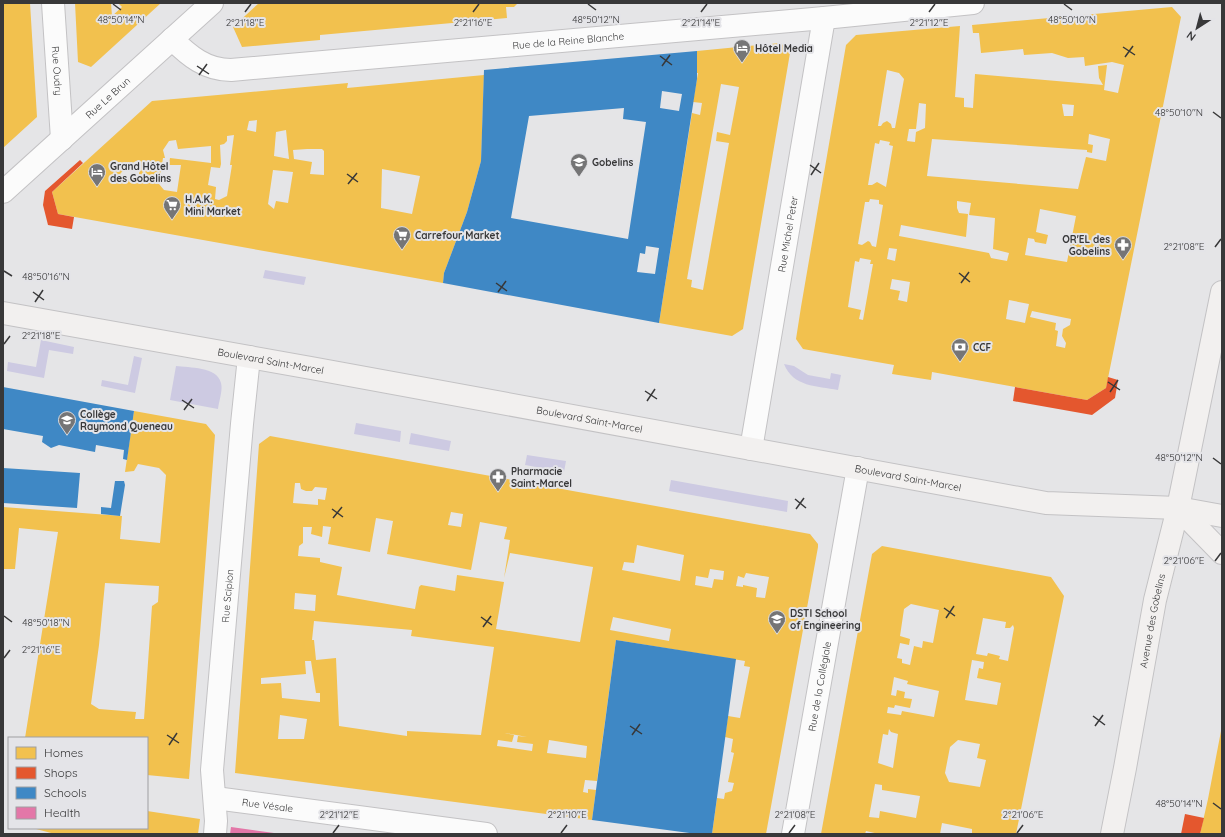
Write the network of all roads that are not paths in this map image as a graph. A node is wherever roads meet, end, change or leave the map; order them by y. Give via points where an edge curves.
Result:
1 (53, 3) edge
2 (212, 3) edge
3 (969, 3) edge
4 (973, 3) edge
5 (824, 18) junction
6 (172, 39) junction
7 (62, 139) junction
8 (3, 192) edge
9 (1222, 292) edge
10 (3, 313) edge
11 (249, 357) junction
12 (751, 450) junction
13 (858, 468) junction
14 (1178, 508) junction
15 (1222, 516) edge
16 (1222, 553) edge
17 (215, 798) junction
18 (215, 834) edge
19 (486, 834) edge
20 (793, 834) edge
21 (1112, 834) edge

1 - 7 street, Rue Oudry
2 - 6 street, Rue Le Brun
3 - 4 street, Rue de la Reine Blanche
3 - 5 street, Rue de la Reine Blanche
5 - 6 street, Rue de la Reine Blanche via 231,70 208,67 187,54
5 - 12 street, Rue Michel Peter
6 - 7 street, Rue Le Brun
7 - 8 street, Rue Le Brun
9 - 14 main road, Avenue des Gobelins
10 - 11 main road, Boulevard Saint-Marcel
11 - 12 main road, Boulevard Saint-Marcel
11 - 17 street, Rue Scipion via 212,770
12 - 13 main road, Boulevard Saint-Marcel
13 - 14 main road, Boulevard Saint-Marcel via 1046,503
13 - 20 street, Rue de la Collégiale
14 - 15 main road, Boulevard Saint-Marcel
14 - 16 main road
14 - 21 main road, Avenue des Gobelins via 1155,600
17 - 18 street, Rue Scipion
17 - 19 street, Rue Vésale

